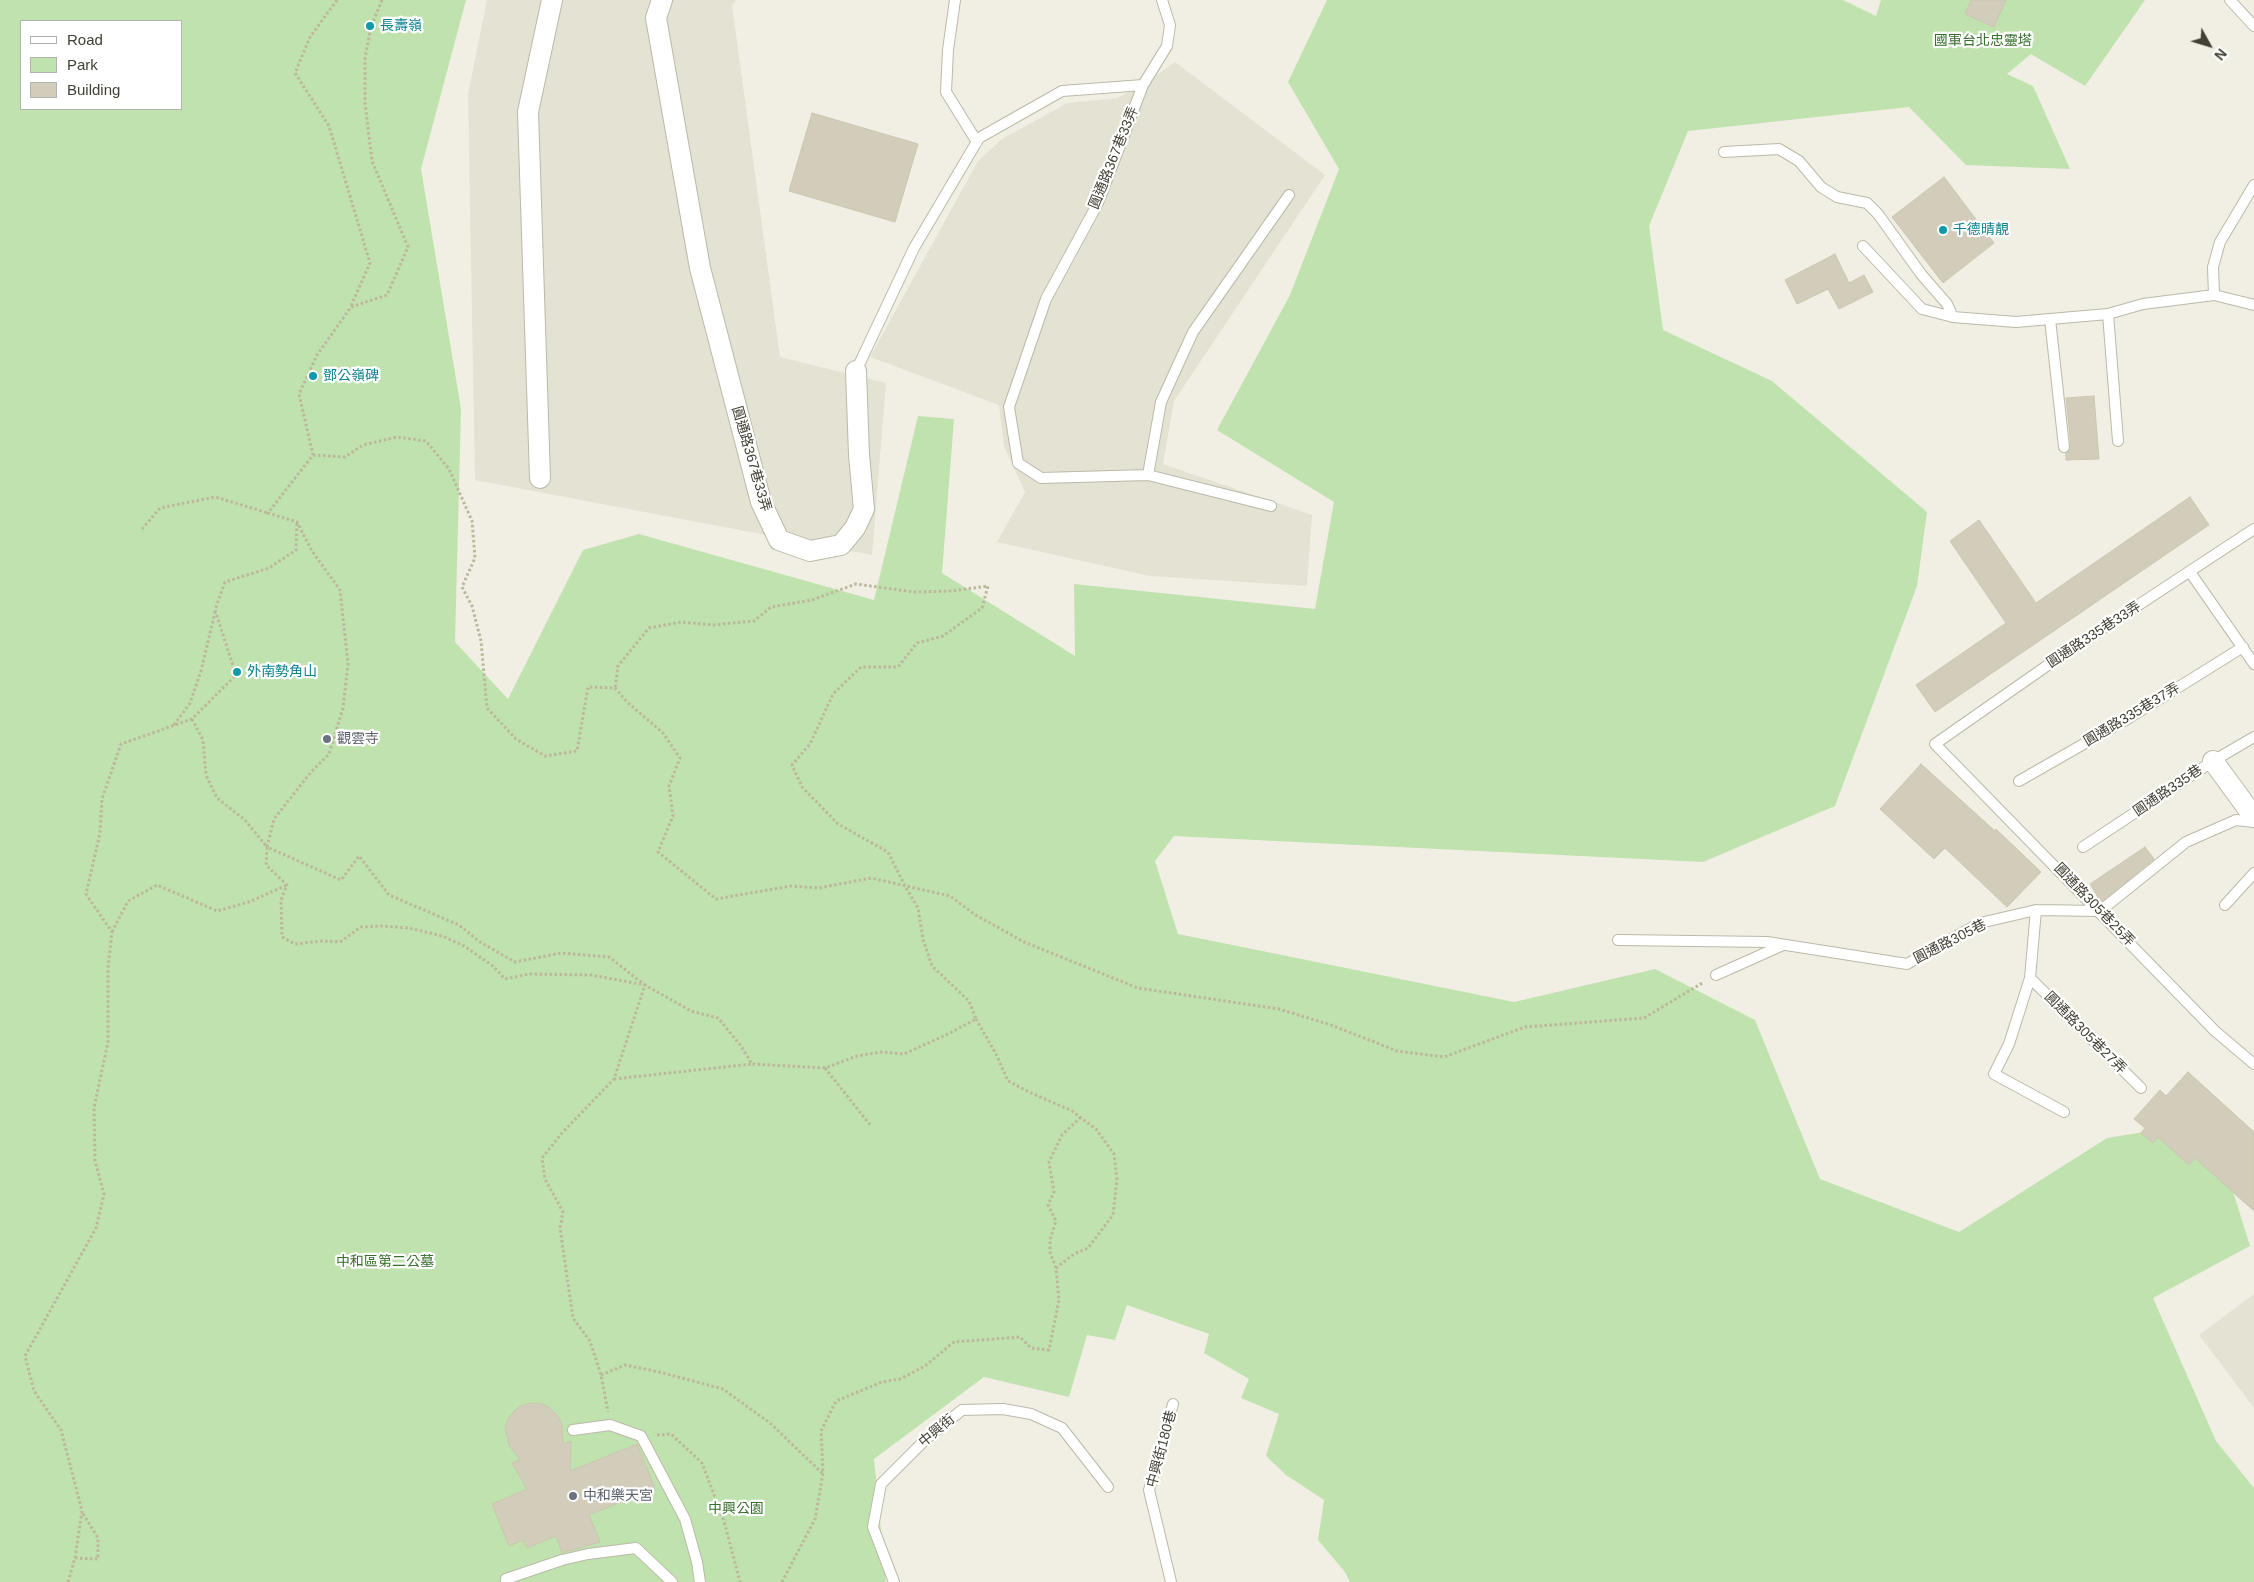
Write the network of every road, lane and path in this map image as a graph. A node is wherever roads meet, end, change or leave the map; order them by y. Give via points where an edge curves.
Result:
1 (337, 0) edge
2 (382, 0) edge
3 (552, 0) edge
4 (662, 0) edge
5 (955, 0) edge
6 (1162, 0) edge
7 (2230, 0) edge
8 (2254, 26) edge
9 (1143, 85) junction
10 (977, 142) junction
11 (1724, 152) dead end
12 (2253, 188) edge
13 (1289, 195) dead end
14 (1863, 246) dead end
15 (2214, 295) junction
16 (2254, 305) edge
17 (351, 307) junction
18 (2108, 314) junction
19 (1953, 318) junction
20 (2050, 319) junction
21 (856, 370) joint
22 (2118, 441) dead end
23 (2064, 447) dead end
24 (313, 454) junction
25 (1148, 475) junction
26 (540, 478) dead end
27 (1271, 506) dead end
28 (268, 513) junction
29 (297, 522) junction
30 (142, 529) dead end
31 (2254, 529) edge
32 (2190, 572) junction
33 (215, 610) junction
34 (2243, 647) junction
35 (2254, 664) edge
36 (615, 688) junction
37 (192, 719) junction
38 (174, 726) junction
39 (2254, 737) edge
40 (1935, 744) joint
41 (2213, 761) junction
42 (2019, 781) dead end
43 (2254, 817) edge
44 (2254, 822) edge
45 (267, 847) junction
46 (2084, 847) dead end
47 (2254, 873) edge
48 (287, 885) junction
49 (904, 886) junction
50 (2226, 905) dead end
51 (2036, 910) junction
52 (2100, 911) junction
53 (112, 932) junction
54 (1618, 940) dead end
55 (1784, 944) junction
56 (1716, 975) joint
57 (2030, 978) junction
58 (645, 985) junction
59 (976, 1019) junction
60 (752, 1064) junction
61 (2254, 1064) edge
62 (824, 1068) junction
63 (614, 1079) junction
64 (2141, 1088) dead end
65 (2064, 1112) dead end
66 (1081, 1117) junction
67 (871, 1126) dead end
68 (1056, 1268) junction
69 (601, 1375) junction
70 (1173, 1404) dead end
71 (610, 1425) junction
72 (573, 1430) dead end
73 (641, 1436) junction
74 (823, 1473) junction
75 (1108, 1487) dead end
76 (82, 1511) junction
77 (75, 1558) junction
78 (68, 1582) edge
79 (506, 1582) edge
80 (672, 1582) edge
81 (700, 1582) edge
82 (740, 1582) edge
83 (782, 1582) edge
84 (894, 1582) edge
85 (1171, 1582) edge

1 - 17 path via 310,37 295,73 329,126 370,263
2 - 17 path via 371,28 365,58 366,113 372,161 408,248 387,295
3 - 26 street via 528,112
4 - 21 street, 圓通路367巷33弄 via 656,18 700,268 761,502 779,540 810,551 841,545 855,528 864,509
5 - 10 lane via 946,92
6 - 9 lane, 圓通路367巷33弄 via 1170,25 1167,46
7 - 8 lane
9 - 10 lane, 圓通路367巷33弄 via 1062,91
9 - 25 lane, 圓通路367巷33弄 via 1098,203 1046,299 1009,407 1018,463 1041,478
10 - 21 lane, 圓通路367巷33弄 via 914,248
11 - 19 lane via 1779,149 1799,161 1821,187 1837,197 1867,203 1947,304
12 - 15 lane via 2220,242 2213,267
13 - 25 lane via 1193,332 1161,402
14 - 19 lane via 1922,309
15 - 16 lane
15 - 18 lane via 2143,304
17 - 24 path via 317,355 299,394
18 - 20 lane
18 - 22 lane
19 - 20 lane via 2016,322
20 - 23 lane
24 - 28 path
24 - 36 path via 346,457 363,445 397,437 426,441 449,469 472,521 475,558 462,587 472,606 481,641 487,708 516,739 544,756 577,751 588,687
25 - 27 lane, 圓通路367巷33弄
28 - 29 path
28 - 30 path via 215,497 160,508
29 - 33 path via 296,550 269,568 225,582
29 - 45 path via 312,551 340,590 348,664 343,708 329,754 274,820
31 - 32 lane, 圓通路335巷33弄
32 - 34 lane
32 - 40 lane, 圓通路335巷33弄 via 2058,658
33 - 37 path via 236,675
33 - 38 path via 196,687 190,703
34 - 35 lane
34 - 42 lane, 圓通路335巷37弄 via 2130,718
36 - 49 path via 663,733 680,758 669,786 673,816 658,852 716,899 791,886 819,888 871,878
36 - 49 path via 618,666 649,628 681,622 713,625 754,621 772,607 812,600 856,584 914,592 988,586 982,608 943,636 917,643 898,666 861,667 832,694 810,744 792,765 802,787 838,824 888,852
37 - 38 path
37 - 45 path via 203,740 206,775 217,798 245,820
38 - 53 path via 120,744 102,799 100,833 86,894
39 - 41 lane, 圓通路335巷
40 - 52 lane, 圓通路305巷25弄
41 - 43 street
41 - 46 lane, 圓通路335巷
44 - 52 lane via 2236,820 2186,842
45 - 48 path via 266,865
45 - 58 path via 341,880 359,856 389,895 459,925 480,942 515,962 561,953 609,956
47 - 50 lane
48 - 53 path via 249,902 217,911 157,885 128,901
48 - 58 path via 281,900 282,937 295,944 340,942 361,927 409,928 442,936 464,946 493,966 505,979 529,974 591,975
49 - 56 path via 950,896 974,914 1024,942 1138,988 1279,1009 1398,1051 1444,1057 1525,1026 1644,1018
49 - 59 path via 918,908 932,966 969,1001
51 - 52 lane, 圓通路305巷
51 - 55 lane, 圓通路305巷 via 1980,924 1907,964
51 - 57 lane
52 - 61 lane, 圓通路305巷25弄 via 2215,1031
53 - 76 path via 108,968 108,1042 94,1108 95,1161 104,1194 96,1228 25,1356 34,1391 61,1430
54 - 55 lane, 圓通路305巷
55 - 56 lane
57 - 64 lane, 圓通路305巷27弄
57 - 65 lane via 2009,1044 1994,1074
58 - 60 path via 691,1011 718,1018
58 - 63 path
59 - 62 path via 904,1054 881,1052 857,1056
59 - 66 path via 1008,1081
60 - 62 path
60 - 63 path
62 - 67 path
63 - 69 path via 542,1158 545,1179 563,1212 560,1228 573,1318 590,1340
66 - 68 path via 1062,1135 1049,1162 1054,1192 1048,1206 1056,1221 1050,1252
66 - 68 path via 1096,1129 1114,1154 1117,1179 1113,1215 1088,1248
68 - 74 path via 1059,1300 1049,1350 1031,1348 1020,1337 954,1342 925,1366 900,1379 882,1382 836,1401 821,1431
69 - 71 path
69 - 74 path via 625,1365 723,1389 770,1423
70 - 85 lane, 中興街180巷 via 1149,1490
71 - 72 lane
71 - 73 lane
73 - 81 lane via 685,1519
73 - 82 path via 671,1434 702,1463 724,1521
74 - 83 path via 815,1519
75 - 84 lane, 中興街 via 1062,1428 1031,1414 1003,1409 962,1410 927,1438 881,1484 874,1527
76 - 77 path
76 - 77 path via 98,1538 98,1558
77 - 78 path
79 - 80 lane via 506,1578 562,1560 636,1548

